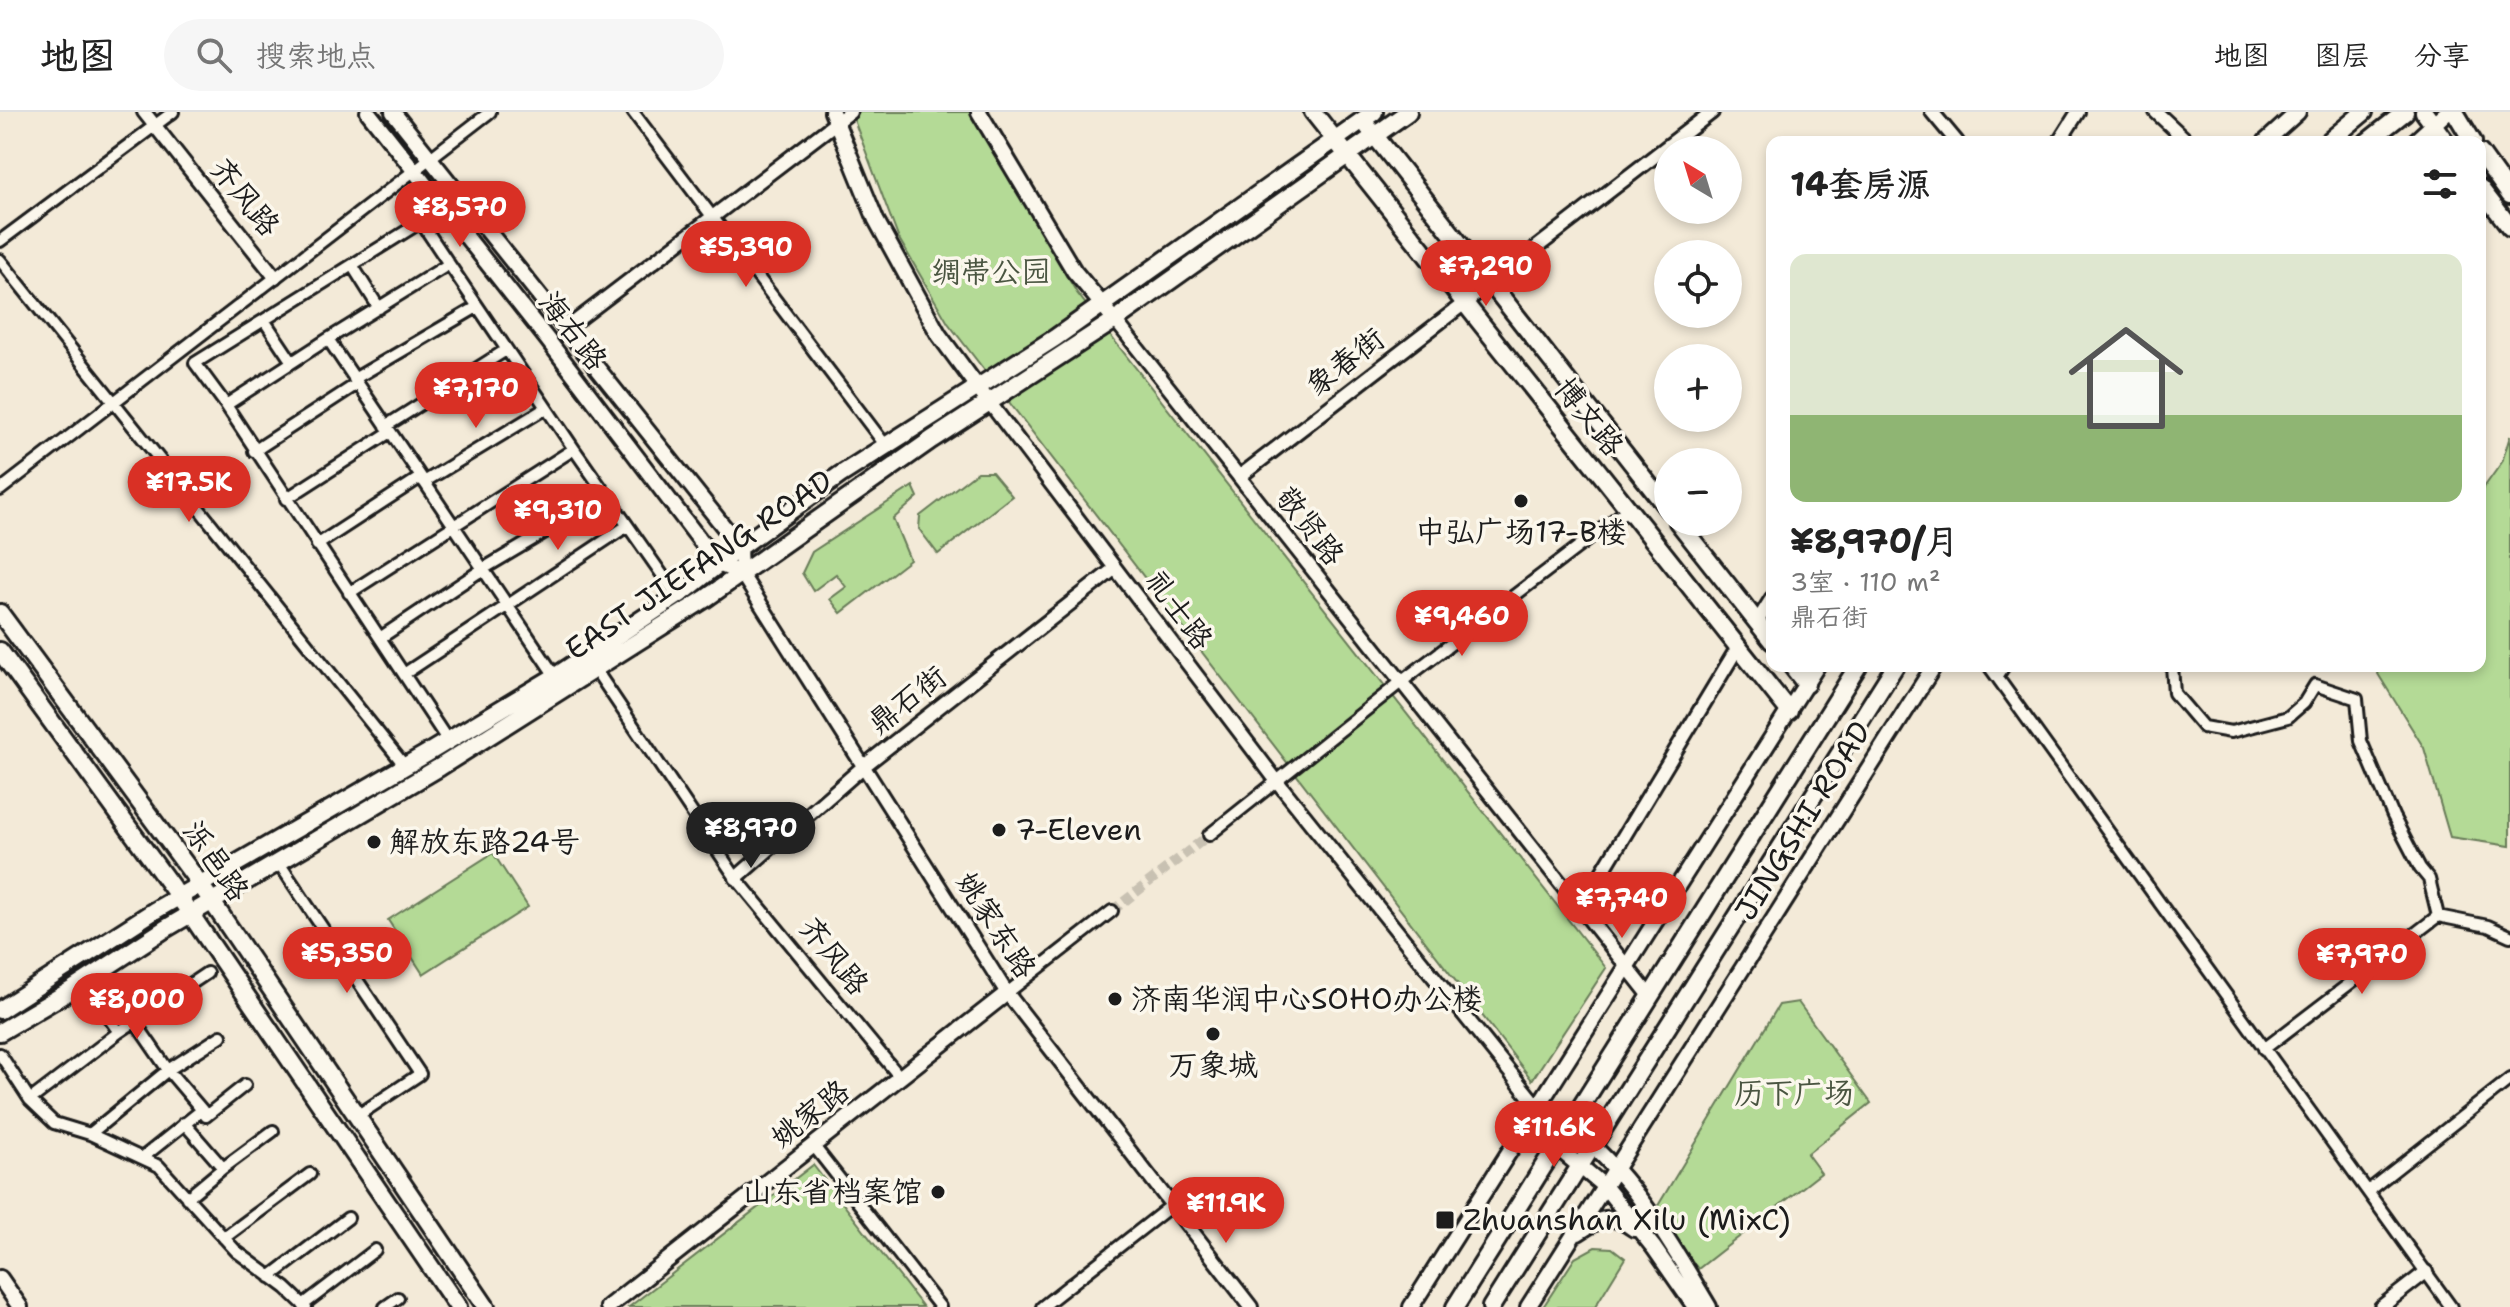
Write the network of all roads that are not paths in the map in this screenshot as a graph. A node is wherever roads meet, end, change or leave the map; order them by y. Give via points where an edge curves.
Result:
1 (144, 112) edge
2 (173, 112) edge
3 (368, 112) edge
4 (393, 112) edge
5 (490, 112) edge
6 (633, 112) edge
7 (850, 112) edge
8 (979, 112) edge
9 (1313, 112) edge
10 (1408, 112) edge
11 (1712, 112) edge
12 (1932, 112) edge
13 (2078, 112) edge
14 (2156, 112) edge
15 (2298, 112) edge
16 (2364, 112) edge
17 (2405, 112) edge
18 (2447, 112) edge
19 (2455, 112) edge
20 (1365, 115) edge
21 (835, 117) edge
22 (2429, 118) edge
23 (154, 126) junction
24 (1373, 136) junction
25 (1952, 136) edge
26 (2063, 136) edge
27 (2182, 136) edge
28 (2272, 136) edge
29 (2335, 136) edge
30 (2375, 136) edge
31 (2418, 136) edge
32 (2442, 136) edge
33 (2469, 136) edge
34 (1335, 140) junction
35 (1348, 156) junction
36 (430, 158) junction
37 (2486, 161) edge
38 (414, 170) junction
39 (2510, 195) edge
40 (2486, 196) edge
41 (712, 217) junction
42 (2510, 227) edge
43 (0, 241) edge
44 (0, 260) edge
45 (449, 264) junction
46 (352, 265) junction
47 (275, 277) junction
48 (1489, 283) junction
49 (1463, 303) junction
50 (1101, 305) junction
51 (477, 307) junction
52 (379, 308) junction
53 (264, 320) junction
54 (1115, 320) junction
55 (567, 328) junction
56 (328, 339) junction
57 (506, 350) junction
58 (292, 362) junction
59 (356, 382) junction
60 (979, 388) junction
61 (113, 402) junction
62 (989, 402) junction
63 (226, 405) junction
64 (546, 408) junction
65 (388, 429) junction
66 (886, 446) junction
67 (574, 449) junction
68 (254, 451) junction
69 (1239, 477) junction
70 (422, 480) junction
71 (0, 490) edge
72 (1654, 491) edge
73 (606, 496) junction
74 (286, 499) junction
75 (1628, 509) junction
76 (453, 525) junction
77 (627, 526) junction
78 (1689, 536) edge
79 (317, 545) junction
80 (740, 547) junction
81 (718, 564) junction
82 (483, 569) junction
83 (1114, 569) junction
84 (741, 573) junction
85 (349, 593) junction
86 (677, 596) junction
87 (507, 605) junction
88 (1766, 608) edge
89 (0, 613) edge
90 (1757, 622) junction
91 (1766, 633) edge
92 (380, 638) junction
93 (1738, 647) junction
94 (0, 651) edge
95 (595, 669) junction
96 (1797, 672) edge
97 (1813, 672) edge
98 (1854, 672) edge
99 (1891, 672) edge
100 (1930, 672) edge
101 (1993, 672) edge
102 (2000, 672) edge
103 (2172, 672) edge
104 (404, 674) junction
105 (555, 676) junction
106 (1997, 677) junction
107 (1401, 682) junction
108 (1806, 684) junction
109 (1789, 711) junction
110 (448, 741) junction
111 (405, 766) junction
112 (864, 766) junction
113 (1276, 780) junction
114 (1209, 835) tunnel mouth
115 (279, 863) junction
116 (736, 878) junction
117 (200, 884) junction
118 (179, 897) junction
119 (211, 902) junction
120 (1580, 909) junction
121 (1112, 911) tunnel mouth
122 (189, 915) junction
123 (2438, 916) junction
124 (2510, 936) edge
125 (1627, 968) junction
126 (207, 973) dead end
127 (83, 982) junction
128 (1007, 993) junction
129 (1650, 996) junction
130 (0, 1010) edge
131 (135, 1022) junction
132 (0, 1032) edge
133 (119, 1032) junction
134 (221, 1036) dead end
135 (2264, 1049) junction
136 (0, 1054) edge
137 (168, 1070) junction
138 (899, 1076) junction
139 (2510, 1079) edge
140 (245, 1085) dead end
141 (30, 1100) junction
142 (1537, 1106) junction
143 (202, 1110) junction
144 (357, 1116) junction
145 (184, 1123) junction
146 (1528, 1123) junction
147 (1569, 1125) junction
148 (273, 1131) dead end
149 (90, 1134) junction
150 (813, 1145) junction
151 (1592, 1145) junction
152 (1556, 1146) junction
153 (142, 1158) junction
154 (1580, 1166) junction
155 (223, 1168) junction
156 (1616, 1169) junction
157 (310, 1174) dead end
158 (1605, 1187) junction
159 (2368, 1191) junction
160 (187, 1198) junction
161 (1172, 1205) junction
162 (348, 1218) dead end
163 (1574, 1235) junction
164 (1644, 1236) junction
165 (224, 1238) junction
166 (375, 1250) dead end
167 (2426, 1272) junction
168 (270, 1277) junction
169 (0, 1278) edge
170 (398, 1298) dead end
171 (305, 1306) edge
172 (20, 1307) edge
173 (385, 1307) edge
174 (458, 1307) edge
175 (486, 1307) edge
176 (608, 1307) edge
177 (940, 1307) edge
178 (1042, 1307) edge
179 (1251, 1307) edge
180 (1411, 1307) edge
181 (1455, 1307) edge
182 (1491, 1307) edge
183 (1528, 1307) edge
184 (1695, 1307) edge
185 (1709, 1307) edge
186 (2381, 1307) edge
187 (2451, 1307) edge

1 - 23 street, 齐风路
2 - 23 street
3 - 38 main road, 海右路
4 - 36 main road, 海右路
5 - 36 street
6 - 41 street
7 - 21 street
8 - 50 main road, 敬贤路 via 1074,271
9 - 34 main road, 博文路
10 - 24 main road, EAST JIEFANG ROAD
11 - 48 street, 象春街
12 - 25 street
13 - 26 street
14 - 27 street
15 - 28 main road
16 - 29 main road
17 - 30 main road
18 - 22 main road
19 - 33 main road
20 - 24 main road, 博文路
20 - 34 main road, EAST JIEFANG ROAD
21 - 41 street
21 - 60 main road, 礼士路 via 876,220 939,335
22 - 31 main road
22 - 32 main road
23 - 43 street
23 - 47 street, 齐风路
24 - 35 main road, EAST JIEFANG ROAD
24 - 48 main road, 博文路
34 - 35 main road, 博文路
34 - 50 main road, EAST JIEFANG ROAD
35 - 49 main road, 博文路
35 - 54 main road, EAST JIEFANG ROAD
36 - 38 street
36 - 55 main road, 海右路
37 - 39 main road
38 - 47 street
38 - 81 main road, 海右路
40 - 42 main road
41 - 55 street
41 - 66 street
44 - 61 street
45 - 46 street via 421,222
45 - 51 street
45 - 52 street
46 - 52 street
46 - 53 street
47 - 61 street
48 - 49 street, 象春街
48 - 72 main road, 博文路
49 - 69 street, 象春街
49 - 75 main road, 博文路
50 - 54 main road, 敬贤路
50 - 60 main road, EAST JIEFANG ROAD
51 - 57 street
51 - 59 street
52 - 56 street
53 - 58 street
53 - 63 street via 195,363
54 - 62 main road, EAST JIEFANG ROAD
54 - 69 street, 敬贤路
55 - 80 main road, 海右路
56 - 58 street
56 - 59 street
57 - 64 street
57 - 65 street
58 - 63 street
59 - 65 street
59 - 68 street
60 - 62 main road, 礼士路
60 - 66 main road, EAST JIEFANG ROAD
61 - 71 street
61 - 111 street
62 - 83 street, 礼士路
62 - 84 main road, EAST JIEFANG ROAD
63 - 68 street
64 - 67 street
64 - 70 street
65 - 70 street
65 - 74 street
66 - 80 main road, EAST JIEFANG ROAD
67 - 73 street
67 - 76 street
68 - 74 street
69 - 107 street, 敬贤路
70 - 76 street
70 - 79 street
73 - 77 street
73 - 82 street
74 - 79 street
75 - 93 main road, 博文路
75 - 107 street
76 - 82 street
76 - 85 street
77 - 86 street
77 - 87 street
78 - 90 main road
79 - 85 street
80 - 81 main road, EAST JIEFANG ROAD
80 - 84 street
81 - 84 main road
81 - 86 main road, EAST JIEFANG ROAD
82 - 87 street
82 - 92 street
83 - 112 street, 鼎石街
83 - 113 street, 礼士路
84 - 95 main road, EAST JIEFANG ROAD
84 - 112 street, 姚家东路
85 - 92 street
86 - 105 main road, EAST JIEFANG ROAD
87 - 104 street
87 - 105 street
88 - 90 street
89 - 117 main road, 泺邑路
90 - 91 main road
92 - 104 street
93 - 109 main road, 博文路
93 - 120 street
94 - 118 main road, 泺邑路
95 - 115 main road, EAST JIEFANG ROAD
95 - 116 street, 齐风路
96 - 108 main road
97 - 108 main road
98 - 129 main road, JINGSHI ROAD
99 - 151 main road, JINGSHI ROAD
100 - 156 main road, JINGSHI ROAD
101 - 106 street
102 - 106 street
103 - 123 street via 2174,693 2203,727 2231,732 2288,717 2315,685 2357,699 2361,741 2393,816 2429,879
104 - 110 street
105 - 110 main road, EAST JIEFANG ROAD
106 - 135 street
107 - 113 street
107 - 120 street, 敬贤路
108 - 109 main road
109 - 125 main road
110 - 111 main road, EAST JIEFANG ROAD
111 - 117 main road, EAST JIEFANG ROAD
112 - 116 street, 鼎石街
112 - 128 street, 姚家东路
113 - 114 street
113 - 142 street, 礼士路
115 - 119 main road, EAST JIEFANG ROAD
115 - 144 street via 420,1074
116 - 138 street, 齐风路
117 - 118 main road, EAST JIEFANG ROAD
117 - 119 main road, 泺邑路
118 - 122 main road, 泺邑路
118 - 130 main road, EAST JIEFANG ROAD
119 - 122 main road, EAST JIEFANG ROAD
119 - 144 main road, 泺邑路
120 - 125 street, 敬贤路
121 - 128 street
122 - 127 main road, EAST JIEFANG ROAD
122 - 174 main road, 泺邑路
123 - 124 street
123 - 135 street
125 - 129 street, 敬贤路
125 - 142 main road
126 - 131 street
127 - 132 main road, EAST JIEFANG ROAD
127 - 133 street
128 - 138 main road, 姚家路
128 - 161 street, 姚家东路
129 - 147 main road, JINGSHI ROAD
131 - 133 street
131 - 137 street
133 - 141 street
134 - 137 street
135 - 159 street
136 - 141 street
137 - 143 street
137 - 149 street
138 - 150 main road, 姚家路
139 - 159 street
140 - 143 street via 206,1116
141 - 149 street via 54,1123
142 - 146 main road
142 - 147 main road
143 - 145 street
144 - 175 main road, 泺邑路
145 - 153 street
145 - 155 street
146 - 152 main road
146 - 180 main road
147 - 151 main road
147 - 152 main road, JINGSHI ROAD
148 - 155 street
149 - 153 street
150 - 176 main road, 姚家路
150 - 177 street
151 - 154 main road, JINGSHI ROAD
151 - 156 main road
152 - 154 main road
152 - 181 main road, JINGSHI ROAD
153 - 160 street via 159,1166
154 - 158 main road
154 - 182 main road, JINGSHI ROAD
155 - 160 street
156 - 158 main road, JINGSHI ROAD
156 - 185 main road
157 - 165 street
158 - 163 main road
158 - 164 main road
159 - 167 street
160 - 165 street
161 - 178 street
161 - 179 street, 姚家东路
162 - 168 street
163 - 164 main road via 1609,1217
163 - 183 main road
164 - 184 main road
165 - 168 street
166 - 171 street
167 - 186 street
167 - 187 street
168 - 171 street
169 - 172 main road
170 - 173 street

